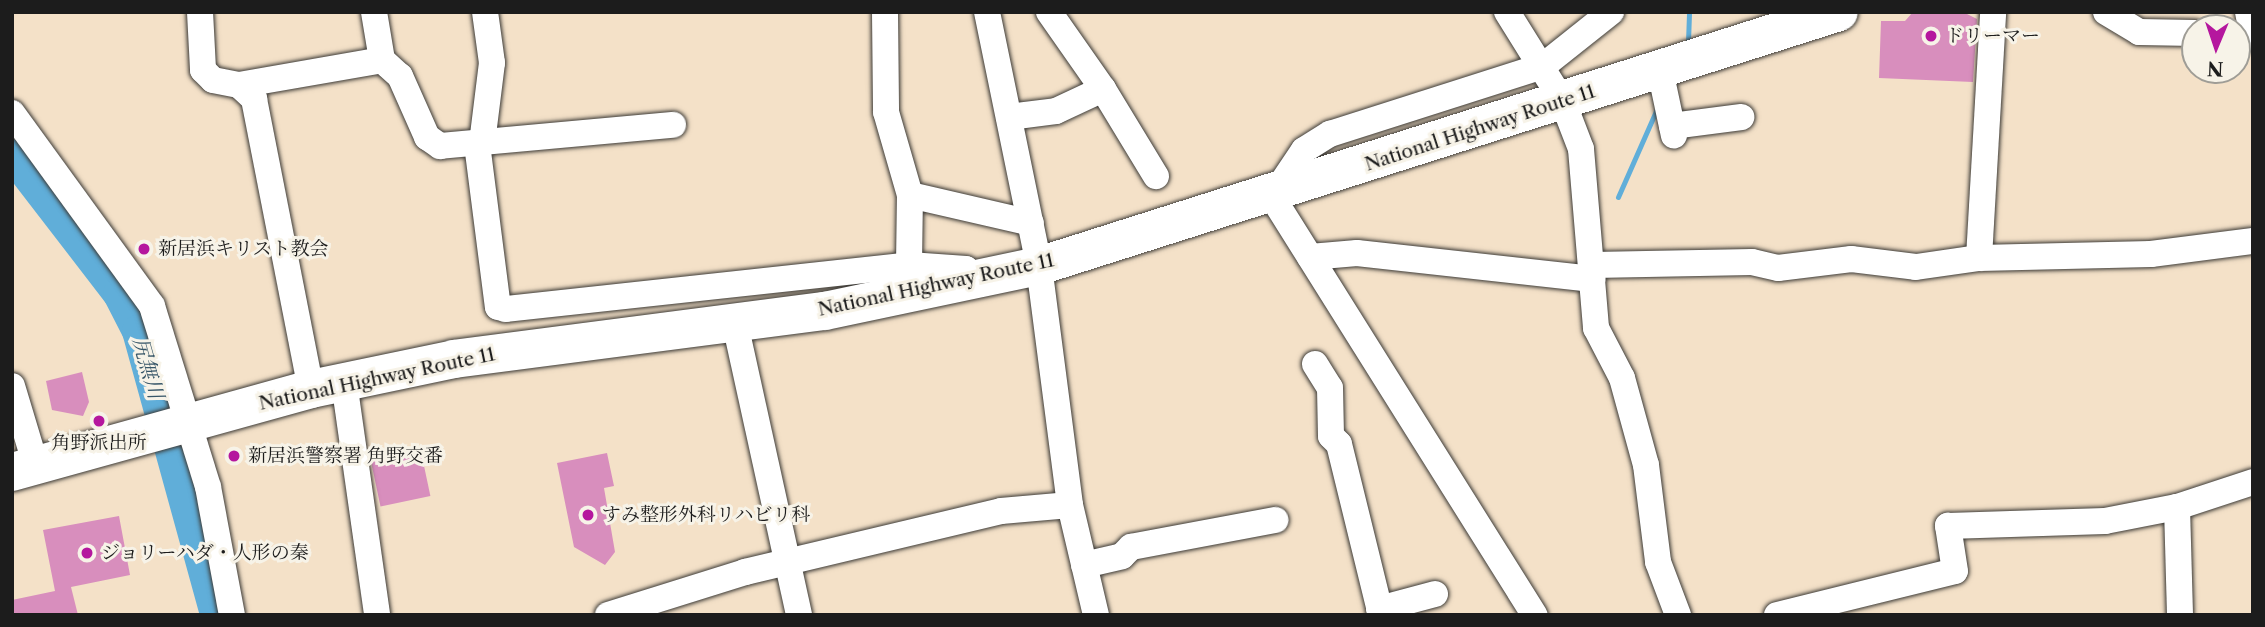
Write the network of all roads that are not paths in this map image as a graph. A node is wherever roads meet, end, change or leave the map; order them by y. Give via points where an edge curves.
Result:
1 (200, 12) edge
2 (374, 12) edge
3 (485, 12) edge
4 (885, 12) edge
5 (987, 12) edge
6 (1049, 12) edge
7 (1507, 12) edge
8 (1611, 12) edge
9 (1839, 12) edge
10 (1993, 12) edge
11 (2106, 12) edge
12 (2181, 33) edge
13 (383, 60) junction
14 (1543, 66) junction
15 (239, 85) junction
16 (1663, 85) junction
17 (1103, 89) junction
18 (1563, 102) junction
19 (12, 113) edge
20 (1009, 117) junction
21 (1741, 117) dead end
22 (673, 125) dead end
23 (479, 143) junction
24 (1156, 176) dead end
25 (1273, 194) junction
26 (910, 195) junction
27 (1031, 223) junction
28 (2253, 241) edge
29 (1310, 257) junction
30 (1979, 258) junction
31 (909, 265) junction
32 (1039, 266) junction
33 (1593, 272) junction
34 (973, 281) junction
35 (734, 319) junction
36 (1315, 364) dead end
37 (327, 385) junction
38 (12, 386) edge
39 (174, 427) junction
40 (24, 469) edge
41 (2253, 482) edge
42 (1070, 505) junction
43 (2178, 507) junction
44 (1275, 520) dead end
45 (787, 564) junction
46 (1084, 565) junction
47 (1435, 594) dead end
48 (1380, 612) edge
49 (232, 615) edge
50 (377, 615) edge
51 (608, 615) edge
52 (799, 615) edge
53 (1096, 615) edge
54 (1534, 615) edge
55 (1678, 615) edge
56 (1777, 615) edge
57 (2180, 615) edge

1 - 15 street via 203,70 213,80
2 - 13 street
3 - 23 street via 492,63
4 - 26 street via 886,111
5 - 20 street
6 - 17 street
7 - 14 street
8 - 14 street
9 - 16 highway, National Highway Route 11
10 - 30 street
11 - 12 street via 2139,32
13 - 15 street
13 - 23 street via 400,76 427,138 440,146
14 - 18 street
14 - 25 street via 1330,134 1304,150
15 - 37 street via 254,99
16 - 18 highway, National Highway Route 11
16 - 21 street via 1673,131
17 - 20 street via 1056,111
17 - 24 street
18 - 25 highway, National Highway Route 11
18 - 33 street via 1581,149
19 - 39 street via 152,306
20 - 27 street
22 - 23 street
23 - 31 street via 498,307
25 - 29 street
25 - 32 highway, National Highway Route 11
26 - 27 street
26 - 31 street
27 - 32 street
28 - 30 street via 2151,254
29 - 33 street via 1357,253
29 - 54 street
30 - 33 street via 1916,267 1851,259 1778,268 1752,262
31 - 34 street via 966,269
32 - 34 highway, National Highway Route 11
32 - 42 street
33 - 55 street via 1596,328 1622,378 1646,465 1658,562
34 - 35 highway, National Highway Route 11 via 825,310
35 - 37 highway, National Highway Route 11 via 454,359
35 - 45 street
36 - 48 street via 1330,388 1331,436 1339,444
37 - 39 highway, National Highway Route 11
37 - 50 street
38 - 40 street
39 - 40 highway, National Highway Route 11
39 - 49 street
41 - 43 street
42 - 45 street via 1001,512
42 - 46 street
43 - 56 street via 2105,521 1948,526 1955,571
43 - 57 street
44 - 46 street via 1131,547 1122,556
45 - 51 street
45 - 52 street
46 - 53 street
47 - 48 street

